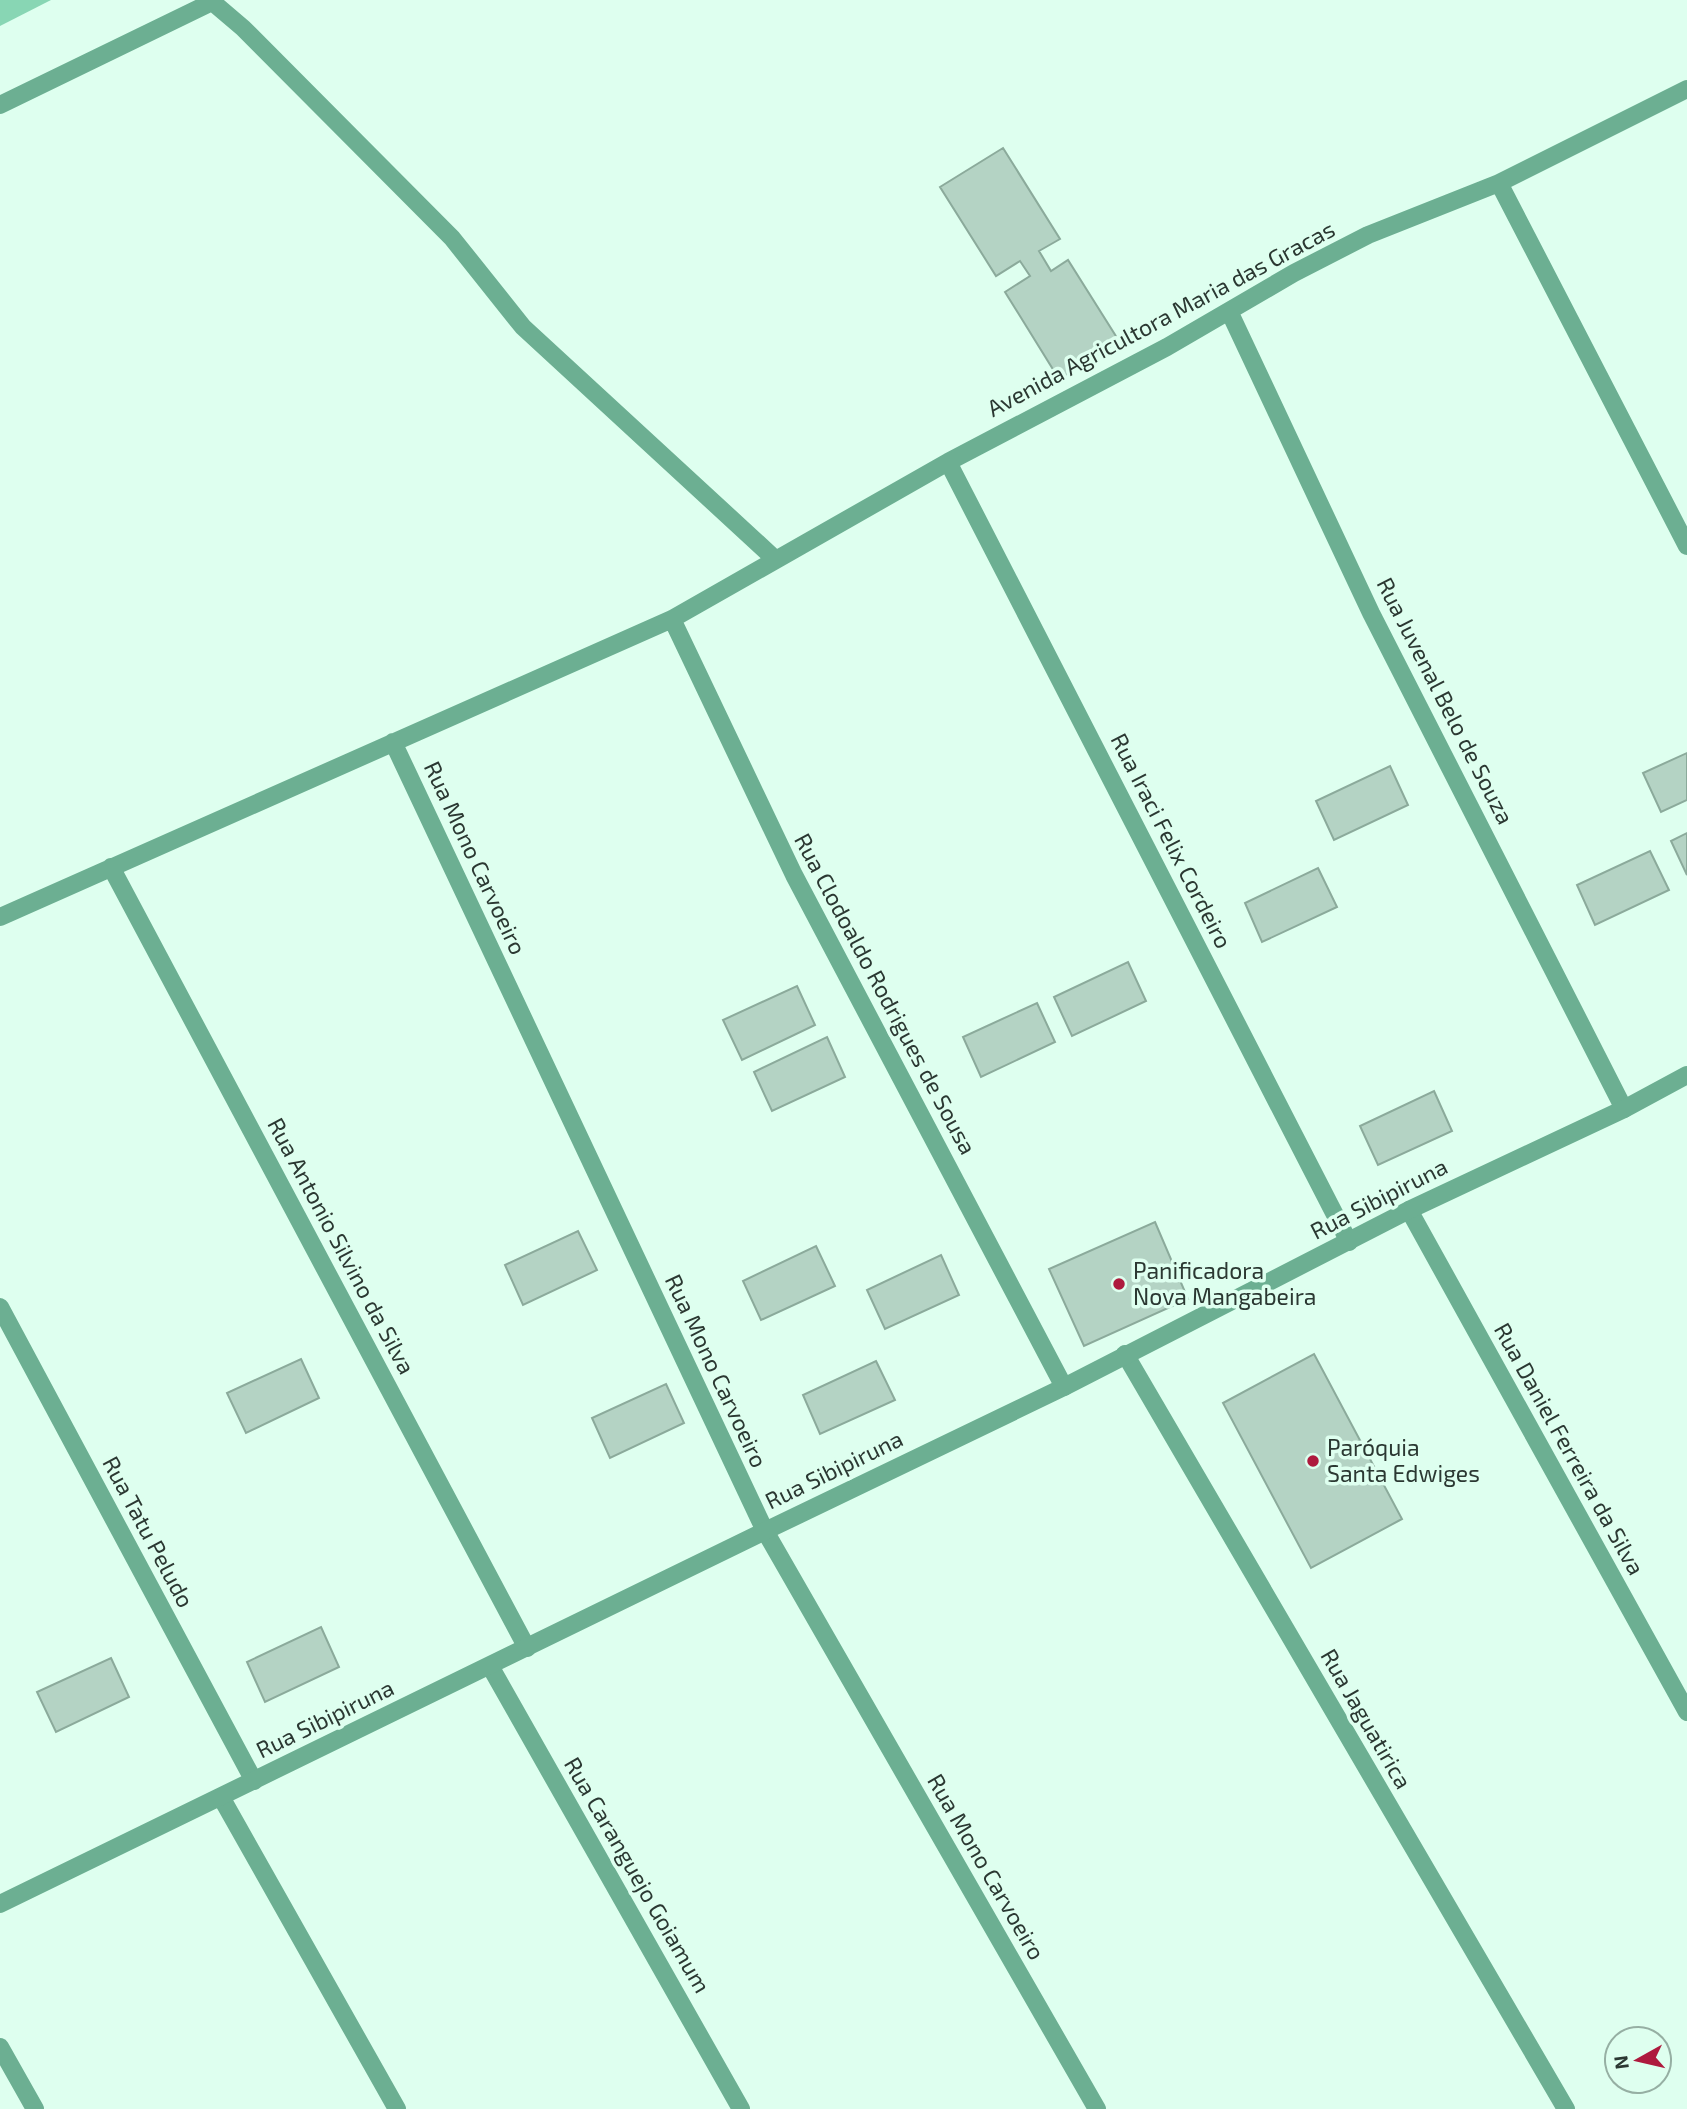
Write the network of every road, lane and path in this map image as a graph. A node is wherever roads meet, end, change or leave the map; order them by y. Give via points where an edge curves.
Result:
1 (211, 1) edge
2 (1687, 89) edge
3 (0, 105) edge
4 (1499, 183) junction
5 (1229, 311) junction
6 (948, 462) junction
7 (1687, 546) edge
8 (776, 560) junction
9 (671, 619) junction
10 (393, 742) junction
11 (111, 867) junction
12 (0, 917) edge
13 (1685, 1081) edge
14 (1624, 1109) junction
15 (1409, 1209) junction
16 (1349, 1242) junction
17 (0, 1307) edge
18 (1125, 1354) junction
19 (1064, 1387) junction
20 (765, 1531) junction
21 (527, 1648) junction
22 (490, 1666) junction
23 (1687, 1712) edge
24 (254, 1781) junction
25 (221, 1797) junction
26 (0, 1905) edge
27 (0, 2047) edge
28 (35, 2109) edge
29 (397, 2109) edge
30 (741, 2109) edge
31 (1097, 2109) edge
32 (1566, 2109) edge

1 - 3 street
1 - 8 street via 452,238 523,327
2 - 4 street, Avenida Agricultora Maria das Gracas
4 - 5 street, Avenida Agricultora Maria das Gracas via 1368,235
4 - 7 street
5 - 6 street, Avenida Agricultora Maria das Gracas
5 - 14 street, Rua Juvenal Belo de Souza via 1371,613
6 - 8 street, Avenida Agricultora Maria das Gracas
6 - 16 street, Rua Iraci Felix Cordeiro
8 - 9 street, Avenida Agricultora Maria das Gracas
9 - 10 street, Avenida Agricultora Maria das Gracas
9 - 19 street, Rua Clodoaldo Rodrigues de Sousa via 794,875
10 - 11 street, Avenida Agricultora Maria das Gracas
10 - 20 street, Rua Mono Carvoeiro
11 - 12 street, Avenida Agricultora Maria das Gracas
11 - 21 street, Rua Antonio Silvino da Silva
13 - 14 street, Rua Sibipiruna
14 - 15 street, Rua Sibipiruna
15 - 16 street, Rua Sibipiruna
15 - 23 street, Rua Daniel Ferreira da Silva
16 - 18 street, Rua Sibipiruna
17 - 24 street, Rua Tatu Peludo
18 - 19 street, Rua Sibipiruna
18 - 32 street, Rua Jaguatirica
19 - 20 street, Rua Sibipiruna
20 - 21 street, Rua Sibipiruna
20 - 31 street, Rua Mono Carvoeiro
21 - 22 street, Rua Sibipiruna
22 - 24 street, Rua Sibipiruna
22 - 30 street, Rua Caranguejo Goiamum
24 - 25 street, Rua Sibipiruna
25 - 26 street, Rua Sibipiruna
25 - 29 street
27 - 28 street

